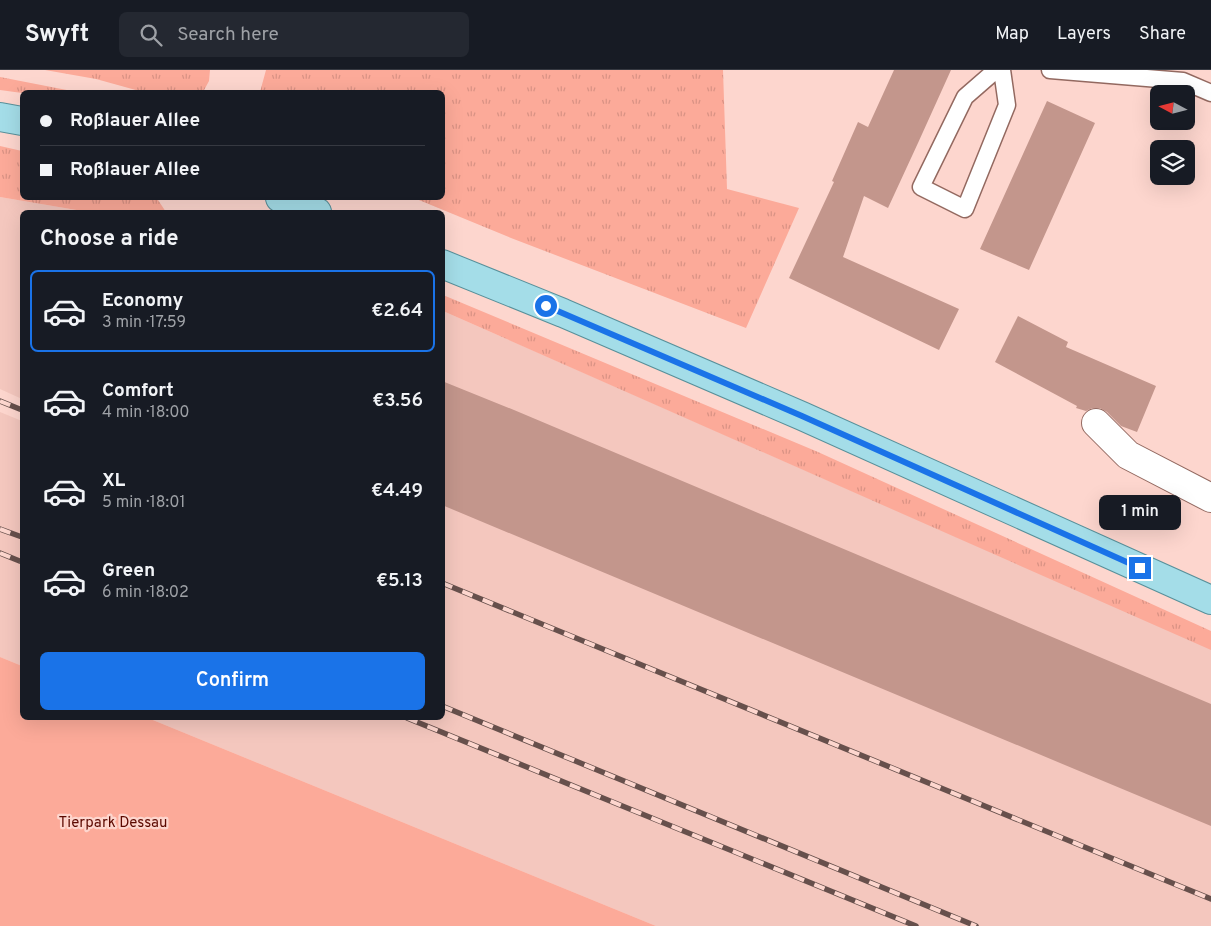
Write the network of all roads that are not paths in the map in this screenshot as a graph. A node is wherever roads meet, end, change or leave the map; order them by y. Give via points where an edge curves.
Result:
1 (996, 70) edge
2 (1002, 70) edge
3 (1050, 70) edge
4 (1211, 93) edge
5 (0, 117) edge
6 (20, 121) edge
7 (285, 200) edge
8 (312, 210) edge
9 (445, 265) edge
10 (1096, 423) dead end
11 (1211, 498) edge
12 (1211, 600) edge

1 - 2 lane via 965,97 921,187 965,209 1007,105
3 - 4 lane via 1183,81
5 - 6 main road
7 - 8 main road
9 - 12 main road via 802,416
10 - 11 street via 1128,455

